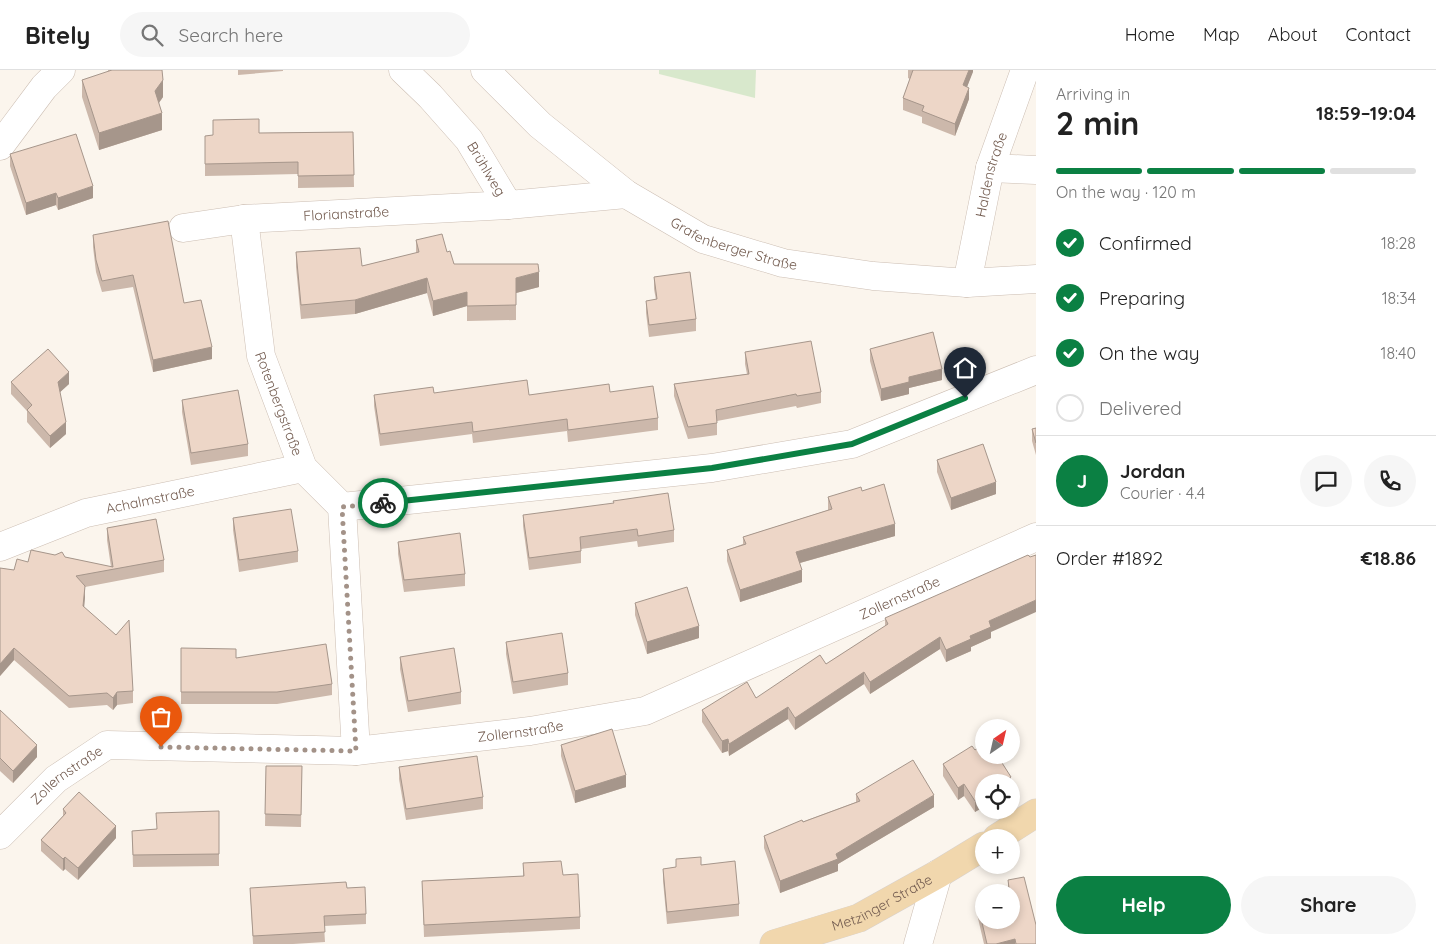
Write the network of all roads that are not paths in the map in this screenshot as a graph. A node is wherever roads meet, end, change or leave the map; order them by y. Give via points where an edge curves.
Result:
1 (60, 70) edge
2 (403, 70) edge
3 (485, 70) edge
4 (1025, 70) edge
5 (0, 146) edge
6 (990, 168) junction
7 (1036, 170) edge
8 (626, 194) junction
9 (508, 205) junction
10 (244, 219) junction
11 (183, 228) dead end
12 (1036, 279) edge
13 (967, 283) junction
14 (1036, 370) edge
15 (303, 468) junction
16 (342, 507) junction
17 (1036, 537) edge
18 (0, 547) edge
19 (356, 751) junction
20 (1036, 813) edge
21 (1011, 829) edge
22 (0, 835) edge
23 (975, 851) edge
24 (938, 874) junction
25 (774, 944) edge
26 (918, 944) edge

1 - 5 street
2 - 9 street, Brühlweg via 469,140
3 - 8 street, Grafenberger Straße via 540,125
4 - 6 street, Haldenstraße
6 - 7 street
6 - 13 street, Haldenstraße
8 - 9 street, Brühlweg
8 - 13 street, Grafenberger Straße via 703,239 783,262 874,276
9 - 10 street, Florianstraße
10 - 11 street, Florianstraße
10 - 15 street, Rotenbergstraße via 261,356
12 - 13 street, Grafenberger Straße
14 - 16 street via 852,444 712,468
15 - 16 street, Rotenbergstraße
15 - 18 street, Achalmstraße via 86,513
16 - 19 street
17 - 19 street, Zollernstraße via 645,711 530,731
19 - 22 street, Zollernstraße via 107,745 56,779
20 - 21 main road
23 - 24 main road, Metzinger Straße
24 - 25 main road, Metzinger Straße via 859,918
24 - 26 street

